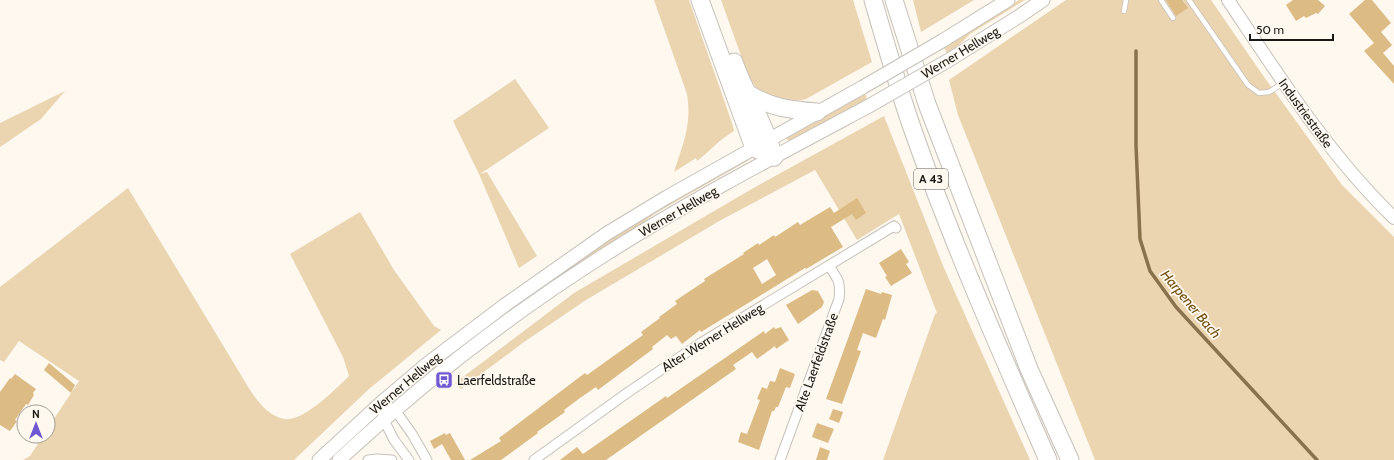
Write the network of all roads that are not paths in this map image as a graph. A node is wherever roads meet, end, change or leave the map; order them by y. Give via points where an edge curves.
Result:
1 (700, 0) edge
2 (712, 0) edge
3 (894, 0) edge
4 (904, 0) edge
5 (1008, 0) edge
6 (1043, 0) edge
7 (1126, 0) edge
8 (1161, 0) edge
9 (1189, 0) edge
10 (1228, 0) edge
11 (872, 4) edge
12 (1124, 11) dead end
13 (1173, 18) dead end
14 (1284, 82) junction
15 (749, 94) junction
16 (927, 104) junction
17 (816, 112) junction
18 (769, 139) junction
19 (754, 148) junction
20 (774, 157) junction
21 (1394, 218) edge
22 (896, 228) dead end
23 (829, 266) junction
24 (381, 402) junction
25 (395, 410) junction
26 (384, 420) junction
27 (319, 460) edge
28 (339, 460) edge
29 (368, 460) edge
30 (392, 460) edge
31 (409, 460) edge
32 (427, 460) edge
33 (534, 460) edge
34 (780, 460) edge
35 (1048, 460) edge
36 (1070, 460) edge

1 - 19 highway
2 - 15 highway via 739,77
3 - 16 highway, A 43
4 - 16 highway via 927,72
5 - 17 main road, Werner Hellweg, bridge via 942,41
6 - 20 main road, Werner Hellweg, bridge via 949,60
7 - 12 lane
8 - 13 lane
9 - 14 lane via 1248,85 1259,93 1270,92
10 - 14 street, Industriestraße
11 - 35 highway, A 43 via 937,196
14 - 21 street, Industriestraße via 1339,158 1372,197
15 - 17 highway via 760,102 778,108
15 - 18 highway
16 - 36 highway, A 43 via 1029,369
17 - 18 main road, Werner Hellweg
18 - 19 main road, Werner Hellweg
18 - 20 highway
19 - 20 highway
19 - 24 main road, Werner Hellweg via 606,234 474,328
20 - 25 main road, Werner Hellweg via 628,240 549,292 438,373
22 - 23 street, Alter Werner Hellweg via 894,226
23 - 33 street, Alter Werner Hellweg via 699,344
23 - 34 street, Alte Laerfeldstraße via 840,286 839,299
24 - 25 street
24 - 26 street
24 - 27 main road, Werner Hellweg
25 - 26 main road, Werner Hellweg
25 - 32 street
26 - 28 main road, Werner Hellweg
26 - 31 street via 394,440
29 - 30 street

